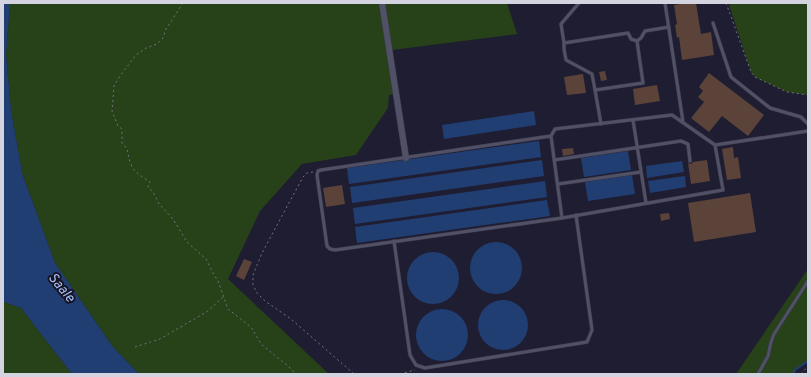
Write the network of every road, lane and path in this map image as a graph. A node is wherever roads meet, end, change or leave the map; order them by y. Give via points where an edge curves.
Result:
1 (183, 3) edge
2 (382, 3) edge
3 (579, 3) edge
4 (665, 3) edge
5 (726, 3) edge
6 (713, 23) dead end
7 (669, 27) junction
8 (637, 41) junction
9 (564, 43) junction
10 (595, 90) junction
11 (808, 95) edge
12 (633, 120) junction
13 (683, 122) junction
14 (600, 124) junction
15 (808, 124) edge
16 (808, 131) edge
17 (551, 136) junction
18 (715, 145) junction
19 (637, 147) junction
20 (406, 158) junction
21 (554, 160) junction
22 (690, 161) dead end
23 (318, 171) junction
24 (641, 172) junction
25 (558, 184) junction
26 (646, 203) junction
27 (576, 215) junction
28 (562, 218) junction
29 (394, 241) junction
30 (808, 280) edge
31 (223, 297) junction
32 (135, 346) dead end
33 (808, 366) edge
34 (425, 368) junction
35 (296, 374) edge
36 (354, 374) edge
37 (400, 374) edge
38 (758, 374) edge
39 (801, 374) edge

1 - 31 path via 163,38 136,55 120,76 114,86 112,111 118,126 122,129 122,143 127,148 131,164 139,175 150,182 148,187 187,242 206,259
2 - 20 street
3 - 9 lane via 561,24
4 - 7 lane
5 - 11 path via 751,72 787,92
6 - 15 lane via 731,77 770,108 801,117
7 - 8 lane via 645,31
7 - 13 lane
8 - 9 lane via 631,39 628,33
8 - 10 lane via 643,83
9 - 10 lane via 566,60 592,74
10 - 14 lane
12 - 13 lane via 672,115
12 - 14 lane
12 - 19 lane
13 - 18 lane
14 - 17 lane via 555,129
16 - 18 lane
17 - 20 lane
17 - 21 lane
18 - 26 lane via 722,190
19 - 21 lane
19 - 22 lane via 681,141 688,144
19 - 24 lane
20 - 23 lane
21 - 25 lane
23 - 29 lane via 316,175 327,246 330,249
23 - 36 path via 307,173 304,177 262,253 253,275 253,285 265,301 291,319
24 - 25 lane
24 - 26 lane
25 - 28 lane
26 - 27 lane
27 - 28 lane
27 - 34 lane via 592,330 586,342
28 - 29 lane
29 - 34 lane via 410,355 416,365
30 - 38 lane via 774,334 768,356
31 - 32 path via 208,310 166,336
31 - 35 path via 228,309 252,327 261,344
33 - 39 path
34 - 37 path

